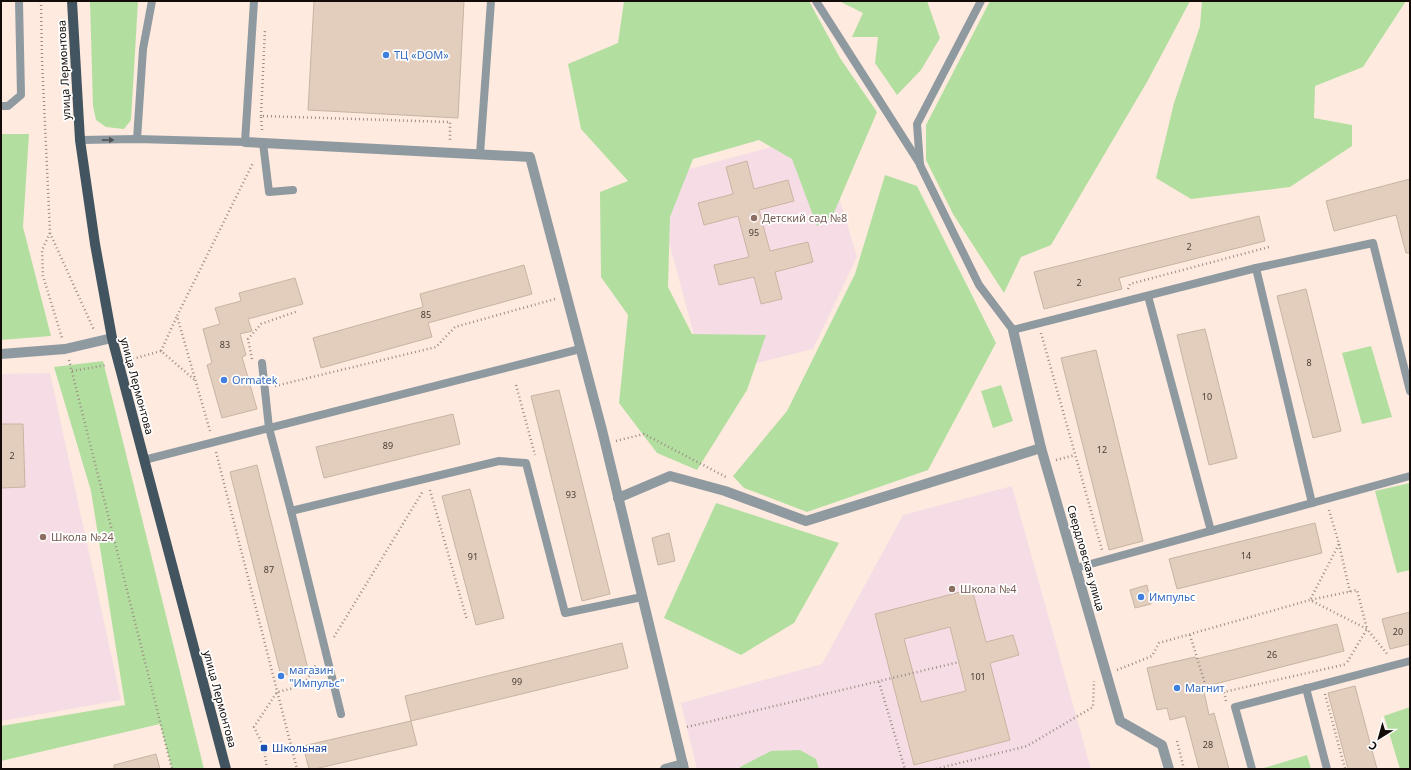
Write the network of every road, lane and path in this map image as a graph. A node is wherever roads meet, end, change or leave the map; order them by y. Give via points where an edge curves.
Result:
1 (19, 1) edge
2 (41, 1) edge
3 (72, 1) edge
4 (152, 1) edge
5 (254, 1) edge
6 (491, 1) edge
7 (816, 1) edge
8 (981, 1) edge
9 (266, 22) dead end
10 (1, 106) edge
11 (261, 116) junction
12 (450, 135) dead end
13 (80, 140) junction
14 (137, 140) junction
15 (245, 142) junction
16 (263, 143) junction
17 (480, 154) junction
18 (920, 165) junction
19 (293, 190) dead end
20 (50, 233) junction
21 (1256, 268) junction
22 (1148, 296) junction
23 (558, 306) dead end
24 (298, 311) dead end
25 (177, 316) junction
26 (1013, 330) junction
27 (112, 338) junction
28 (99, 341) junction
29 (65, 349) junction
30 (580, 349) junction
31 (161, 352) junction
32 (1, 354) edge
33 (146, 356) dead end
34 (253, 361) dead end
35 (262, 363) dead end
36 (110, 364) dead end
37 (72, 372) junction
38 (197, 381) junction
39 (516, 384) dead end
40 (265, 389) junction
41 (1410, 391) edge
42 (269, 428) junction
43 (213, 442) junction
44 (612, 443) dead end
45 (1041, 448) junction
46 (1075, 455) dead end
47 (1059, 459) dead end
48 (144, 460) junction
49 (536, 461) dead end
50 (1410, 476) edge
51 (728, 478) dead end
52 (428, 484) dead end
53 (424, 490) dead end
54 (618, 498) junction
55 (1312, 503) junction
56 (291, 511) junction
57 (1211, 531) junction
58 (1339, 544) dead end
59 (1076, 568) junction
60 (1350, 592) dead end
61 (642, 597) junction
62 (467, 620) dead end
63 (1190, 634) junction
64 (325, 650) junction
65 (1388, 655) dead end
66 (1410, 661) edge
67 (959, 662) dead end
68 (1319, 670) dead end
69 (1110, 672) dead end
70 (1094, 678) dead end
71 (879, 682) junction
72 (1322, 684) junction
73 (1306, 688) junction
74 (278, 692) junction
75 (1224, 692) dead end
76 (341, 714) dead end
77 (687, 727) dead end
78 (1177, 741) dead end
79 (684, 767) edge
80 (172, 769) edge
81 (226, 769) edge
82 (267, 769) edge
83 (297, 769) edge
84 (665, 769) edge
85 (904, 769) edge
86 (936, 769) edge
87 (1169, 769) edge
88 (1184, 769) edge
89 (1252, 769) edge
90 (1327, 769) edge
91 (1345, 769) edge

1 - 10 lane via 21,95 8,106
2 - 20 path
3 - 13 main road, улица Лермонтова
4 - 14 lane via 143,49
5 - 15 lane
6 - 17 lane
7 - 18 lane
8 - 18 lane via 917,124
9 - 11 path
11 - 12 path via 450,122
11 - 16 path
13 -> 14 lane
13 - 27 main road, улица Лермонтова
14 - 15 lane
15 - 16 street
16 - 17 street
16 - 19 lane via 269,192
16 - 25 path
17 - 30 street via 530,157
18 - 26 lane via 979,285
20 - 28 path
20 - 29 path via 42,250 43,276
21 - 22 lane
21 - 41 lane via 1373,243
21 - 55 lane
22 - 26 lane
22 - 57 lane
23 - 40 path via 556,299 455,327 436,347
24 - 34 path via 261,324 248,339
25 - 31 path
25 - 38 path
26 - 45 street, Свердловская улица
27 - 28 street
27 - 48 main road, улица Лермонтова
28 - 29 street
29 - 32 street
29 - 37 path
30 - 42 lane
30 - 54 street
31 - 33 path
31 - 38 path
35 - 40 lane
36 - 37 path
37 - 80 path
38 - 43 path
39 - 49 path
40 - 42 lane
42 - 43 lane
42 - 56 lane
43 - 48 lane
43 - 74 path
44 - 51 path via 644,434
45 - 54 street via 806,521 725,491 670,476
45 - 59 street, Свердловская улица
46 - 47 path
48 - 81 main road, улица Лермонтова
50 - 55 lane
52 - 62 path
53 - 64 path
54 - 61 street
55 - 57 lane
56 - 61 lane via 499,461 526,463 565,613
56 - 64 lane
57 - 59 lane
58 - 60 path
59 - 87 street, Свердловская улица via 1120,721 1162,745
61 - 79 street
63 - 65 path via 1310,600 1367,629
63 - 69 path via 1159,643 1152,656
63 - 75 path via 1206,687
64 - 74 path via 303,686
64 - 76 lane
66 - 72 lane
67 - 71 path
68 - 72 path
70 - 86 path via 1093,708 1027,746
71 - 77 path
71 - 85 path
72 - 73 lane
72 - 91 path
73 - 89 lane via 1235,707
73 - 90 lane
74 - 82 path via 254,727 264,748
74 - 83 path
78 - 88 path
79 - 84 street

